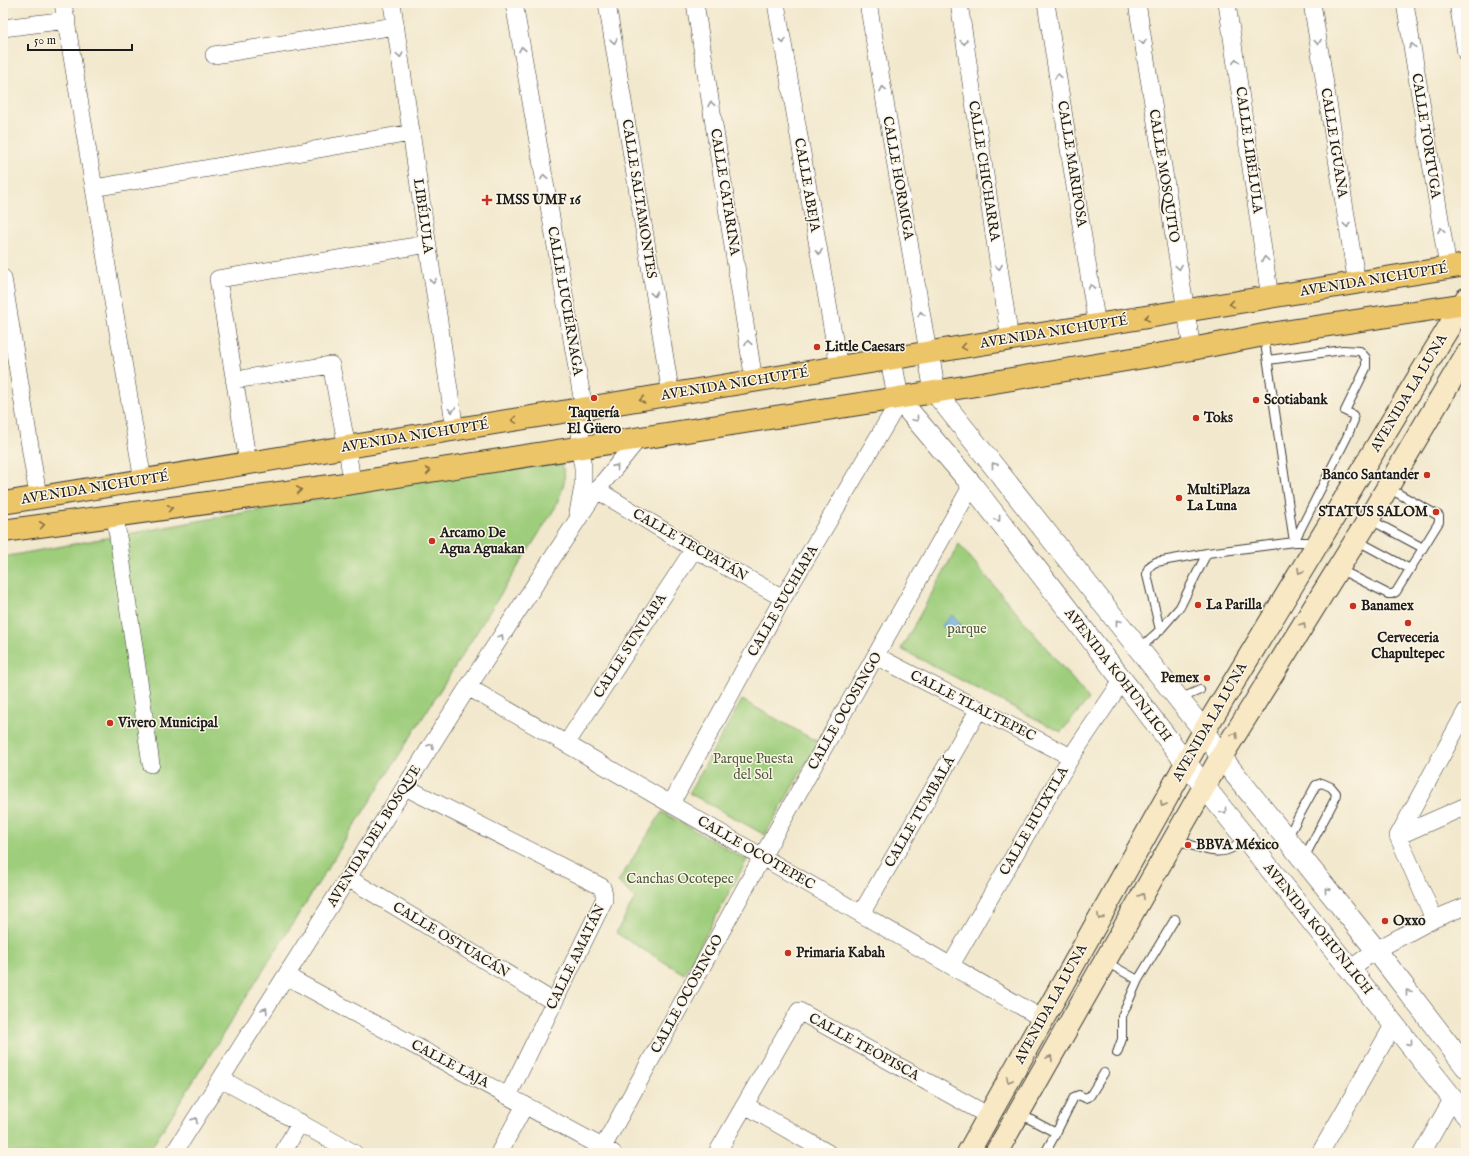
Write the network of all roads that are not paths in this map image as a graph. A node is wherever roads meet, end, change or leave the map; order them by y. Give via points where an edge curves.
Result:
1 (63, 3) edge
2 (392, 3) edge
3 (514, 3) edge
4 (607, 3) edge
5 (695, 3) edge
6 (776, 3) edge
7 (868, 3) edge
8 (959, 3) edge
9 (1046, 3) edge
10 (1137, 3) edge
11 (1227, 3) edge
12 (1312, 3) edge
13 (1405, 3) edge
14 (1461, 5) edge
15 (67, 20) junction
16 (396, 26) junction
17 (3, 28) edge
18 (1466, 53) edge
19 (214, 55) dead end
20 (411, 133) junction
21 (94, 188) junction
22 (428, 244) junction
23 (1457, 267) edge
24 (3, 278) edge
25 (1357, 284) junction
26 (1270, 298) junction
27 (1465, 302) edge
28 (1186, 311) junction
29 (1097, 326) junction
30 (1264, 335) junction
31 (1010, 340) junction
32 (8, 346) edge
33 (1192, 349) junction
34 (928, 352) junction
35 (1466, 355) edge
36 (891, 359) junction
37 (1268, 360) junction
38 (839, 368) junction
39 (234, 380) junction
40 (754, 381) junction
41 (936, 392) junction
42 (671, 395) junction
43 (899, 399) junction
44 (584, 409) junction
45 (455, 430) junction
46 (639, 438) junction
47 (347, 447) junction
48 (579, 447) junction
49 (248, 463) junction
50 (143, 480) junction
51 (352, 483) junction
52 (972, 485) junction
53 (1387, 488) junction
54 (597, 490) junction
55 (38, 496) junction
56 (3, 502) edge
57 (1338, 510) junction
58 (115, 516) junction
59 (577, 521) junction
60 (1363, 529) junction
61 (3, 531) edge
62 (1294, 542) junction
63 (1318, 542) junction
64 (1423, 548) junction
65 (694, 549) junction
66 (1207, 553) junction
67 (1338, 569) junction
68 (1410, 569) junction
69 (1097, 596) junction
70 (783, 598) junction
71 (1072, 616) junction
72 (1160, 630) junction
73 (1139, 649) junction
74 (876, 656) junction
75 (1122, 681) junction
76 (468, 687) junction
77 (1200, 690) dead end
78 (1178, 698) junction
79 (980, 709) junction
80 (1466, 711) edge
81 (1204, 731) junction
82 (566, 744) junction
83 (1071, 757) junction
84 (1221, 758) junction
85 (1186, 763) junction
86 (151, 764) dead end
87 (1204, 787) junction
88 (405, 788) junction
89 (671, 804) junction
90 (1466, 806) edge
91 (1243, 835) junction
92 (1398, 836) junction
93 (1175, 839) junction
94 (1286, 839) junction
95 (762, 857) junction
96 (1303, 860) junction
97 (348, 878) junction
98 (1466, 906) edge
99 (861, 914) junction
100 (1175, 919) dead end
101 (1434, 919) junction
102 (1376, 950) junction
103 (1105, 962) junction
104 (951, 965) junction
105 (1350, 969) junction
106 (286, 976) junction
107 (1138, 980) junction
108 (554, 1002) junction
109 (1043, 1019) junction
110 (1394, 1024) junction
111 (1117, 1053) dead end
112 (1466, 1067) edge
113 (1104, 1073) dead end
114 (221, 1079) junction
115 (508, 1096) junction
116 (1453, 1098) junction
117 (525, 1105) junction
118 (745, 1106) junction
119 (1019, 1113) junction
120 (1466, 1115) edge
121 (989, 1116) junction
122 (300, 1122) junction
123 (1056, 1133) junction
124 (608, 1150) edge
125 (174, 1153) edge
126 (283, 1153) edge
127 (354, 1153) edge
128 (499, 1153) edge
129 (717, 1153) edge
130 (828, 1153) edge
131 (968, 1153) edge
132 (996, 1153) edge
133 (1045, 1153) edge
134 (1320, 1153) edge
135 (1422, 1153) edge

1 - 15 street
2 - 16 street, LIBÉLULA
44 -> 3 street, CALLE LUCIÉRNAGA
4 -> 42 street, CALLE SALTAMONTES
40 -> 5 street, CALLE CATARINA
6 -> 38 street, CALLE ABEJA
34 -> 7 street, CALLE HORMIGA
8 -> 31 street, CALLE CHICHARRA
29 -> 9 street, CALLE MARIPOSA
10 -> 28 street, CALLE MOSQUITO
26 -> 11 street, CALLE LIBÉLULA
12 -> 25 street, CALLE IGUANA
23 -> 13 street, CALLE TORTUGA
14 - 18 street
15 - 17 street
15 - 21 street
16 - 19 street
16 -> 20 street, LIBÉLULA
20 - 21 street
20 - 22 street, LIBÉLULA
21 - 50 street
22 - 39 street via 218,279
22 -> 45 street, LIBÉLULA
23 - 25 main road, AVENIDA NICHUPTÉ
24 - 32 street
25 - 26 main road, AVENIDA NICHUPTÉ
26 -> 28 main road, AVENIDA NICHUPTÉ
27 - 30 main road, AVENIDA NICHUPTÉ
27 - 57 main road, AVENIDA LA LUNA
28 -> 29 main road, AVENIDA NICHUPTÉ
28 - 33 street, CALLE MOSQUITO
29 - 31 main road, AVENIDA NICHUPTÉ
30 - 33 main road, AVENIDA NICHUPTÉ
30 - 37 lane
31 -> 34 main road, AVENIDA NICHUPTÉ
32 - 55 street
33 - 41 main road, AVENIDA NICHUPTÉ
34 - 36 main road, AVENIDA NICHUPTÉ
34 - 41 street
35 - 53 main road, AVENIDA LA LUNA
36 - 38 main road, AVENIDA NICHUPTÉ
36 - 43 street
37 - 62 lane
37 - 62 lane via 1343,350 1360,351 1366,358 1366,368 1345,411 1353,415 1354,420
38 - 40 main road, AVENIDA NICHUPTÉ
39 - 47 street via 331,365
39 - 49 street
40 - 42 main road, AVENIDA NICHUPTÉ
41 - 43 main road, AVENIDA NICHUPTÉ
69 -> 41 street
42 -> 44 main road, AVENIDA NICHUPTÉ
43 - 46 main road, AVENIDA NICHUPTÉ
43 -> 52 street, AVENIDA KOHUNLICH
43 - 70 street, CALLE SUCHIAPA
44 -> 45 main road, AVENIDA NICHUPTÉ
44 - 48 street, AVENIDA DEL BOSQUE
45 - 47 main road, AVENIDA NICHUPTÉ
46 - 48 main road, AVENIDA NICHUPTÉ
54 -> 46 street, AVENIDA DEL BOSQUE
47 - 49 main road, AVENIDA NICHUPTÉ
47 - 51 street
51 -> 48 main road, AVENIDA NICHUPTÉ
48 - 59 street, AVENIDA DEL BOSQUE via 584,486
49 - 50 main road, AVENIDA NICHUPTÉ
50 - 55 main road, AVENIDA NICHUPTÉ
58 -> 51 main road, AVENIDA NICHUPTÉ
52 -> 71 street, AVENIDA KOHUNLICH
52 - 74 street, CALLE OCOSINGO
53 - 60 main road, AVENIDA LA LUNA
53 - 64 lane via 1438,516 1439,522
54 - 59 street, AVENIDA DEL BOSQUE
54 - 65 street, CALLE TECPATÁN
55 - 56 main road, AVENIDA NICHUPTÉ
57 - 60 main road
57 - 63 main road, AVENIDA LA LUNA
61 -> 58 main road, AVENIDA NICHUPTÉ
58 - 86 street
76 -> 59 street, AVENIDA DEL BOSQUE
60 - 64 lane
60 - 67 main road, AVENIDA LA LUNA
60 - 68 lane
62 - 63 lane
62 - 66 lane
63 -> 81 main road, AVENIDA LA LUNA via 1223,689
64 - 68 lane
65 - 70 street, CALLE TECPATÁN
65 - 82 street, CALLE SUNUAPA
66 - 72 lane via 1180,607
66 - 72 lane via 1156,562 1147,570
67 - 68 lane via 1392,594 1396,592
84 -> 67 main road, AVENIDA LA LUNA
69 - 71 street
73 -> 69 street
70 - 89 street, CALLE SUCHIAPA
71 - 75 street, AVENIDA KOHUNLICH
72 - 73 lane
73 - 78 street
74 - 79 street, CALLE TLALTEPEC
74 - 95 street, CALLE OCOSINGO
75 - 83 street, CALLE HUIXTLA
75 - 85 street, AVENIDA KOHUNLICH
76 - 82 street, CALLE OCOTEPEC
88 -> 76 street, AVENIDA DEL BOSQUE
77 - 78 lane
78 - 81 street
79 - 83 street, CALLE TLALTEPEC
79 - 99 street, CALLE TUMBALÁ
80 - 92 street
81 - 84 street
81 - 85 main road, AVENIDA LA LUNA
82 - 89 street, CALLE OCOTEPEC
83 - 104 street, CALLE HUIXTLA
84 - 87 main road, AVENIDA LA LUNA
84 - 94 street
85 - 87 street, AVENIDA KOHUNLICH
85 -> 109 main road, AVENIDA LA LUNA
87 -> 91 street, AVENIDA KOHUNLICH
87 - 93 main road, AVENIDA LA LUNA
88 - 97 street, AVENIDA DEL BOSQUE
88 - 108 street, CALLE AMATÁN via 602,887 604,900
89 - 95 street, CALLE OCOTEPEC
90 - 92 street
91 - 93 lane via 1232,849 1216,852
91 - 105 street, AVENIDA KOHUNLICH
92 - 101 street
103 -> 93 main road, AVENIDA LA LUNA
94 - 96 street
94 - 96 lane via 1316,785 1322,783 1331,787 1336,793 1335,799
95 - 99 street, CALLE OCOTEPEC
95 - 124 street, CALLE OCOSINGO
102 -> 96 street
97 - 106 street, AVENIDA DEL BOSQUE
97 - 108 street, CALLE OSTUACÁN
98 - 101 street
99 - 104 street, CALLE OCOTEPEC
100 - 107 lane
101 - 102 street
102 - 105 street
112 -> 102 street
103 - 107 lane
119 -> 103 main road, AVENIDA LA LUNA
104 - 109 street, CALLE OCOTEPEC
105 - 110 street, AVENIDA KOHUNLICH
114 -> 106 street, AVENIDA DEL BOSQUE
106 - 115 street, CALLE LAJA
107 - 111 lane via 1122,1016 1122,1039
108 - 115 street, CALLE AMATÁN
109 -> 121 main road, AVENIDA LA LUNA
110 -> 116 street, AVENIDA KOHUNLICH
110 - 134 street
113 - 123 lane via 1090,1096 1074,1097
114 - 122 street
125 -> 114 street, AVENIDA DEL BOSQUE
115 - 117 street, CALLE LAJA
116 - 120 street, AVENIDA KOHUNLICH
116 - 135 street
117 - 124 street, CALLE LAJA
117 - 128 street
118 - 121 street, CALLE TEOPISCA via 799,1011
118 - 129 street, CALLE TEOPISCA
118 - 130 street
119 - 123 lane
119 - 132 main road, AVENIDA LA LUNA
121 - 131 main road, AVENIDA LA LUNA
122 - 126 street
122 - 127 street
123 - 133 lane

